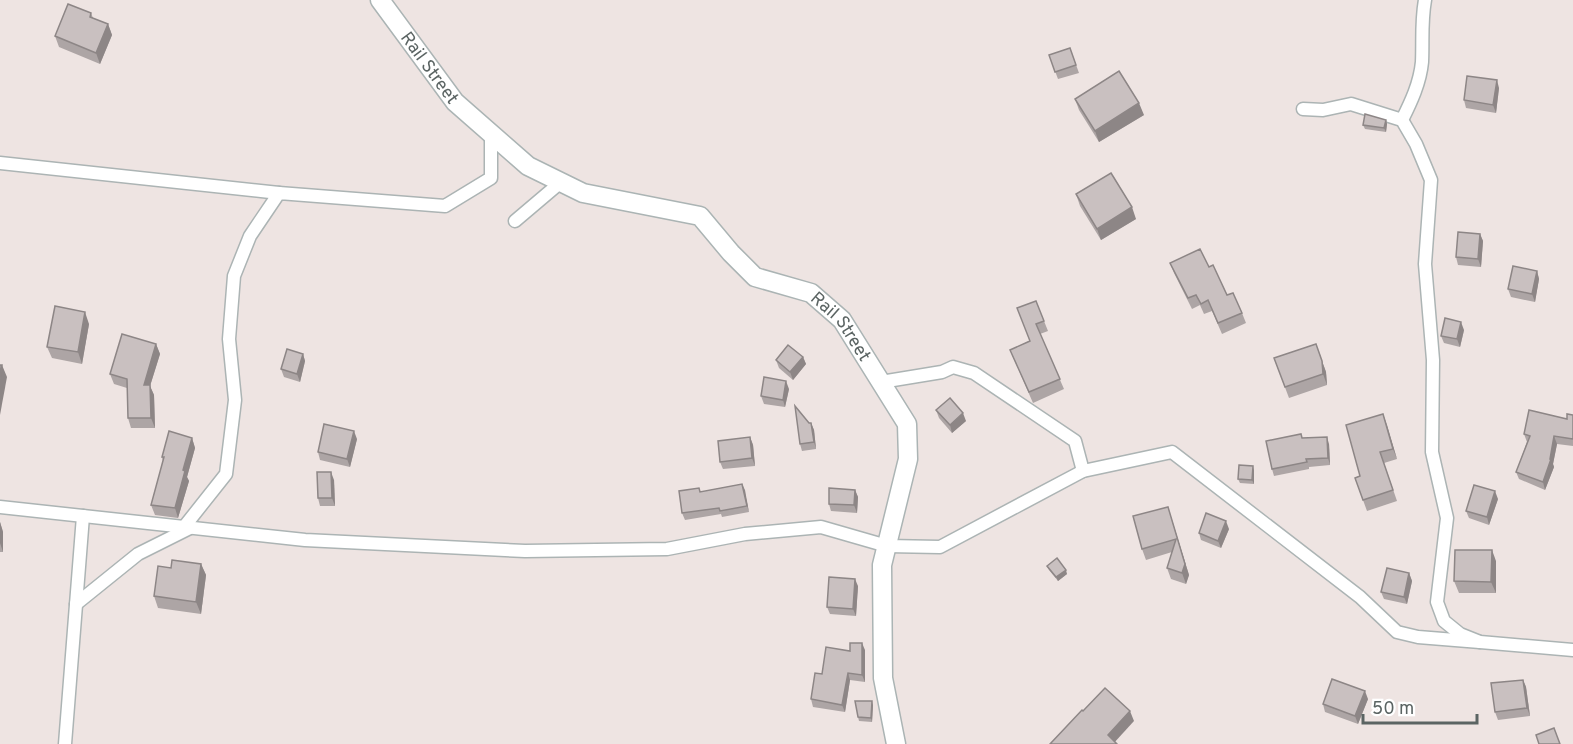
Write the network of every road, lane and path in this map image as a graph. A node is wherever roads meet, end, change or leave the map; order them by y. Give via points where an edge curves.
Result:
1 (380, 0) edge
2 (1425, 0) edge
3 (1304, 109) dead end
4 (1402, 120) junction
5 (491, 133) junction
6 (0, 163) edge
7 (561, 182) junction
8 (279, 193) junction
9 (515, 221) dead end
10 (881, 382) junction
11 (1083, 471) junction
12 (0, 507) edge
13 (83, 516) junction
14 (188, 527) junction
15 (887, 546) junction
16 (76, 604) junction
17 (1480, 642) junction
18 (1573, 650) edge
19 (65, 744) edge
20 (896, 744) edge

1 - 5 street, Rail Street via 455,102
2 - 4 street via 1422,64
3 - 4 street via 1323,110 1351,104
4 - 17 street via 1431,180 1425,264 1433,360 1432,452 1447,518 1437,602 1444,621
5 - 7 street, Rail Street via 528,166
5 - 8 street via 491,178 445,206
6 - 8 street
7 - 9 street
7 - 10 street, Rail Street via 583,193 700,216 755,277 811,293 842,320
8 - 14 street via 250,236 234,276 229,339 235,400 226,474
10 - 11 street via 953,367 974,373 1075,441
10 - 15 street, Rail Street via 907,424 908,459
11 - 15 street via 940,547
11 - 17 street via 1172,452 1360,597 1397,632
12 - 13 street
13 - 14 street
13 - 16 street
14 - 15 street via 305,540 525,552 667,549 745,534 821,527
14 - 16 street via 138,554
15 - 20 street, Rail Street via 882,565 883,678
16 - 19 street
17 - 18 street

